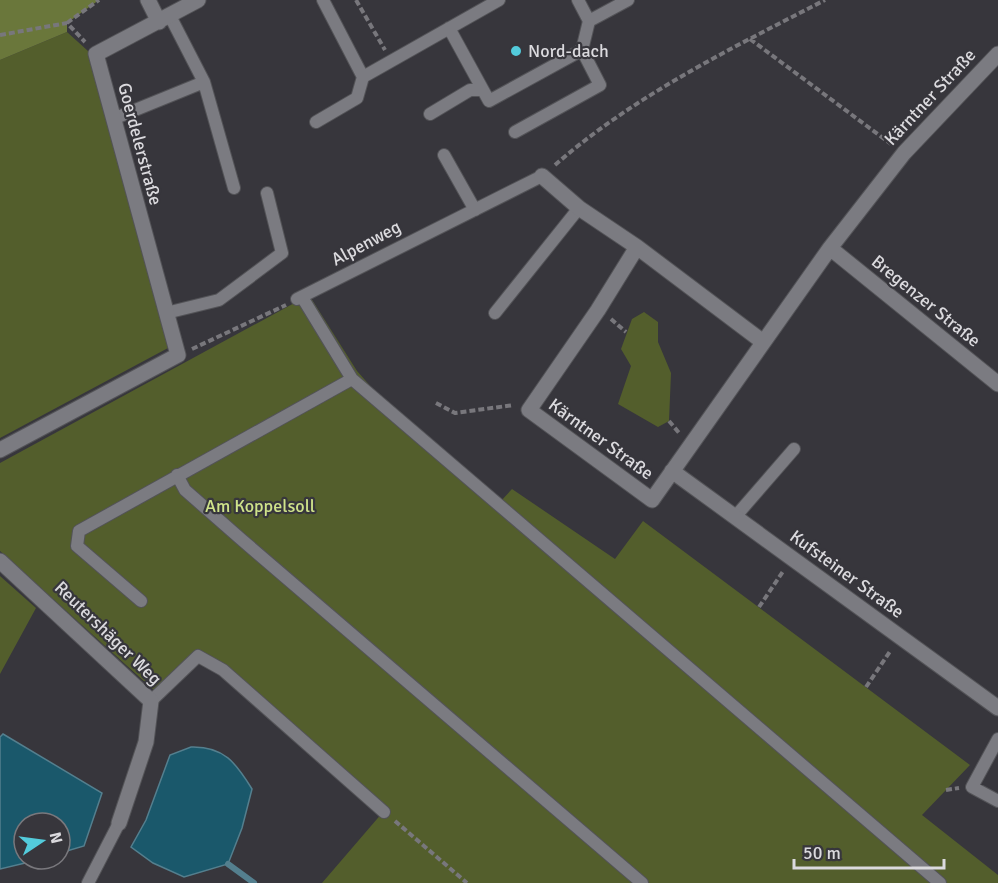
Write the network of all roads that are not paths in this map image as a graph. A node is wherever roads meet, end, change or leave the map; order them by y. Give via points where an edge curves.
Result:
1 (148, 0) edge
2 (198, 0) edge
3 (323, 0) edge
4 (499, 0) edge
5 (578, 0) edge
6 (628, 0) edge
7 (164, 19) junction
8 (589, 21) junction
9 (449, 28) junction
10 (582, 50) junction
11 (995, 61) edge
12 (363, 76) junction
13 (204, 82) junction
14 (483, 90) junction
15 (430, 114) dead end
16 (113, 118) junction
17 (316, 122) dead end
18 (515, 132) dead end
19 (444, 155) dead end
20 (542, 176) joint
21 (234, 188) dead end
22 (267, 193) dead end
23 (579, 208) junction
24 (475, 210) junction
25 (637, 247) junction
26 (830, 248) junction
27 (166, 313) junction
28 (495, 313) dead end
29 (764, 342) junction
30 (352, 379) junction
31 (998, 384) edge
32 (794, 449) dead end
33 (0, 450) edge
34 (672, 471) junction
35 (177, 475) junction
36 (735, 517) junction
37 (0, 561) edge
38 (141, 601) dead end
39 (151, 701) junction
40 (998, 708) edge
41 (998, 739) edge
42 (998, 801) edge
43 (384, 812) road end
44 (118, 822) joint
45 (88, 883) edge
46 (642, 883) edge
47 (940, 883) edge

1 - 7 street
2 - 7 street
3 - 12 lane
4 - 9 lane
5 - 8 lane
6 - 8 lane
7 - 13 lane
7 - 16 street, Goerdelerstraße via 96,54
8 - 10 lane
9 - 12 lane
9 - 14 lane
10 - 14 lane via 489,101
10 - 18 lane via 600,85
11 - 26 street, Kärntner Straße via 904,153
12 - 17 lane via 357,98
13 - 16 lane
13 - 21 lane
14 - 15 lane via 470,90
16 - 27 street, Goerdelerstraße
19 - 24 lane
20 - 23 street
20 - 24 lane, Alpenweg
22 - 27 lane via 282,253 219,300
23 - 25 street
23 - 28 lane
24 - 30 lane, Alpenweg via 299,298
25 - 29 street
25 - 34 street, Kärntner Straße via 529,410 652,500
26 - 29 street, Kärntner Straße
26 - 31 street, Bregenzer Straße
27 - 33 street, Goerdelerstraße via 178,355
29 - 34 street, Kärntner Straße
30 - 35 lane
30 - 47 lane
32 - 36 lane
34 - 36 street, Kufsteiner Straße
35 - 38 lane via 77,534 77,546
35 - 46 lane via 185,490
36 - 40 street, Kufsteiner Straße
37 - 39 street, Reutershäger Weg
39 - 43 lane via 198,656 223,670
39 - 44 street, Reutershäger Weg via 146,742
41 - 42 lane via 972,787
44 - 45 lane, Reutershäger Weg

